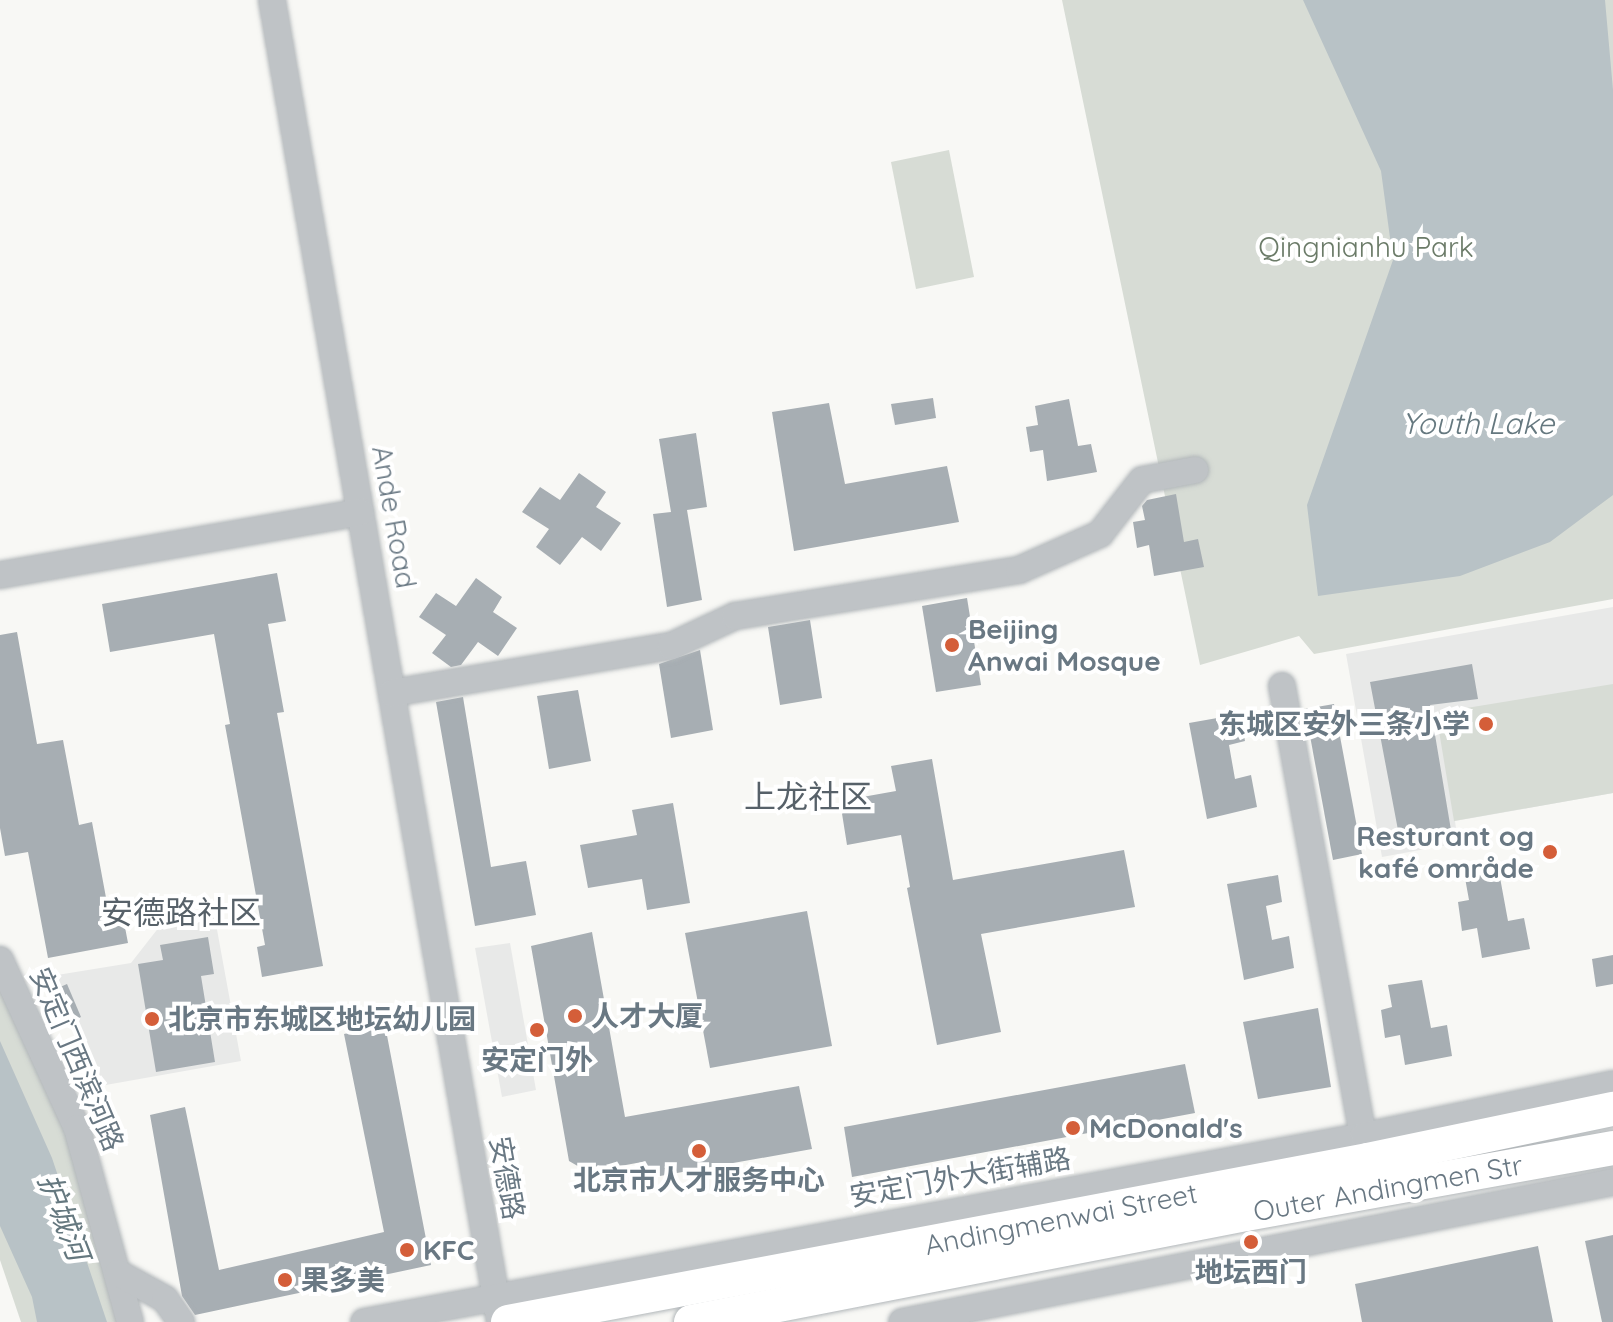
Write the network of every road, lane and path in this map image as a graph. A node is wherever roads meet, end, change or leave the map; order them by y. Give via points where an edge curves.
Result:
1 (272, 0) edge
2 (1195, 470) dead end
3 (361, 512) junction
4 (0, 575) edge
5 (1282, 686) dead end
6 (392, 693) junction
7 (0, 960) edge
8 (1613, 1084) edge
9 (1613, 1109) edge
10 (1366, 1148) junction
11 (1613, 1148) edge
12 (1613, 1182) edge
13 (118, 1273) junction
14 (502, 1308) edge
15 (130, 1322) edge
16 (181, 1322) edge
17 (364, 1322) edge
18 (500, 1322) edge
19 (691, 1322) edge
20 (902, 1322) edge

1 - 3 street, Ande Road
2 - 6 street via 1142,480 1100,534 1019,570 735,616 671,646
3 - 4 street
3 - 6 street, Ande Road
5 - 10 street
6 - 14 street, Ande Road
7 - 13 street, 安定门西滨河路 via 77,1128
8 - 10 street
9 - 10 main road, Andingmenwai Street
10 - 14 main road, Andingmenwai Street
11 - 19 main road, Outer Andingmen Str
12 - 20 street
13 - 15 street, 安定门西滨河路
13 - 16 street via 165,1299
14 - 17 street
14 - 18 street

